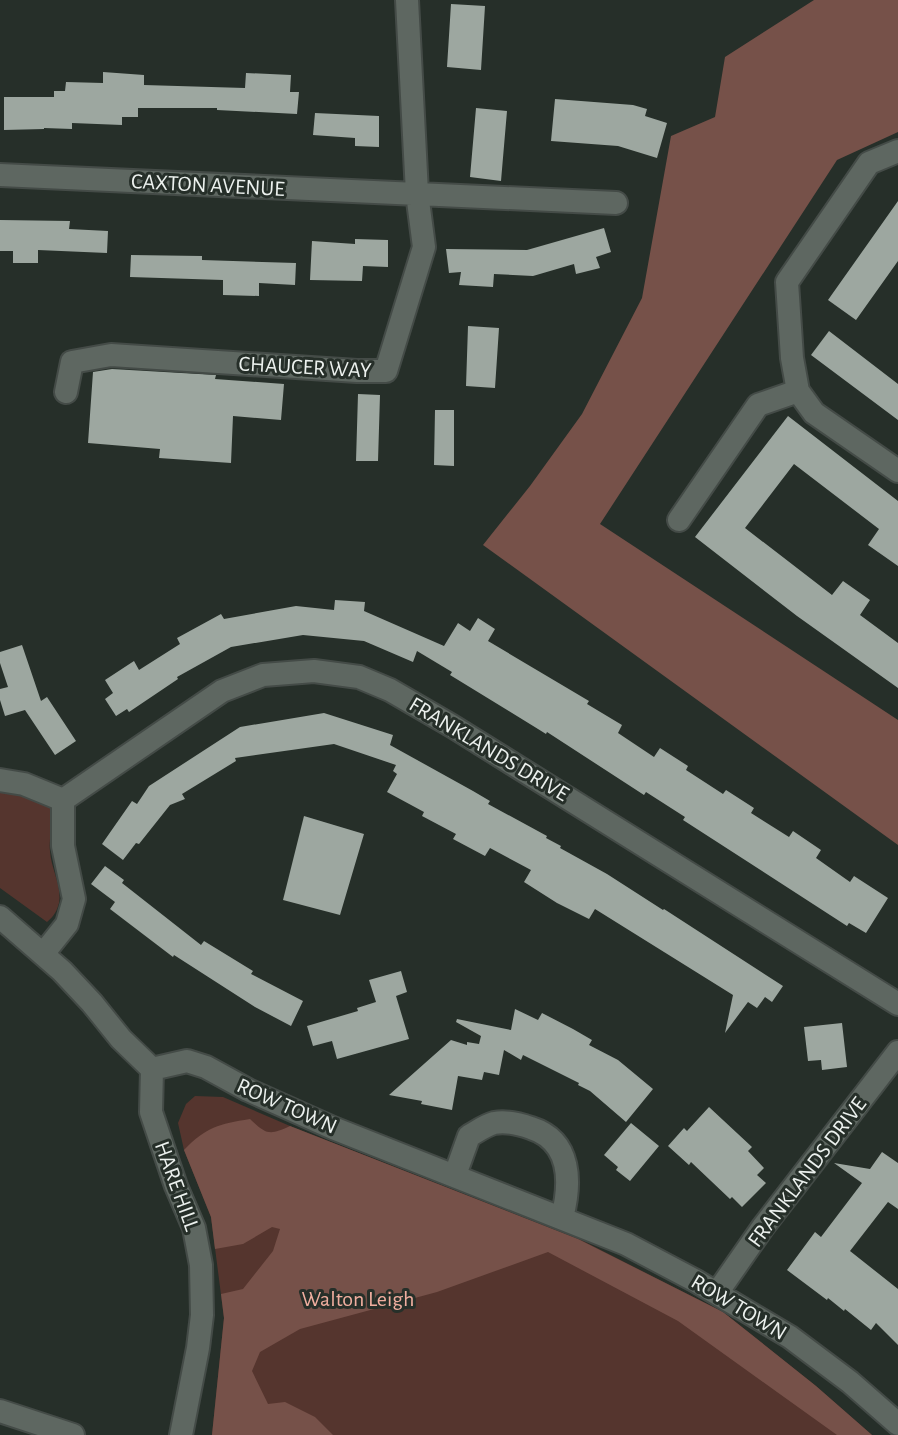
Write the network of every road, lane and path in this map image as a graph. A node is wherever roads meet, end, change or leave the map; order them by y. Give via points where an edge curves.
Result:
1 (407, 0) edge
2 (898, 151) edge
3 (0, 175) edge
4 (417, 193) junction
5 (615, 203) dead end
6 (798, 391) junction
7 (66, 392) dead end
8 (898, 471) edge
9 (679, 520) dead end
10 (0, 780) edge
11 (63, 800) junction
12 (0, 917) edge
13 (43, 954) junction
14 (898, 1004) edge
15 (898, 1052) edge
16 (152, 1069) junction
17 (455, 1175) junction
18 (562, 1218) junction
19 (717, 1293) junction
20 (0, 1411) edge
21 (898, 1424) edge
22 (73, 1435) edge
23 (181, 1435) edge

1 - 4 street, CHAUCER WAY
2 - 6 street via 869,163 787,282
3 - 4 street, CAXTON AVENUE
4 - 5 street
4 - 7 street, CHAUCER WAY via 424,246 386,370 111,355 72,362
6 - 8 street via 814,413
6 - 9 street via 758,405
10 - 11 street via 24,784
11 - 13 street via 63,846 74,899 67,924
11 - 14 street, FRANKLANDS DRIVE via 222,691 263,675 314,671 359,677 452,726
12 - 13 street
13 - 16 street
15 - 19 street, FRANKLANDS DRIVE
16 - 17 street, ROW TOWN via 188,1061 206,1067 333,1128
16 - 23 street, HARE HILL via 151,1112 194,1228 201,1265 202,1315
17 - 18 street, ROW TOWN
17 - 18 street via 469,1136 493,1123 520,1124 543,1132 557,1146 566,1168 568,1192
18 - 19 street, ROW TOWN via 626,1244
19 - 21 street, ROW TOWN via 790,1337
20 - 22 street

